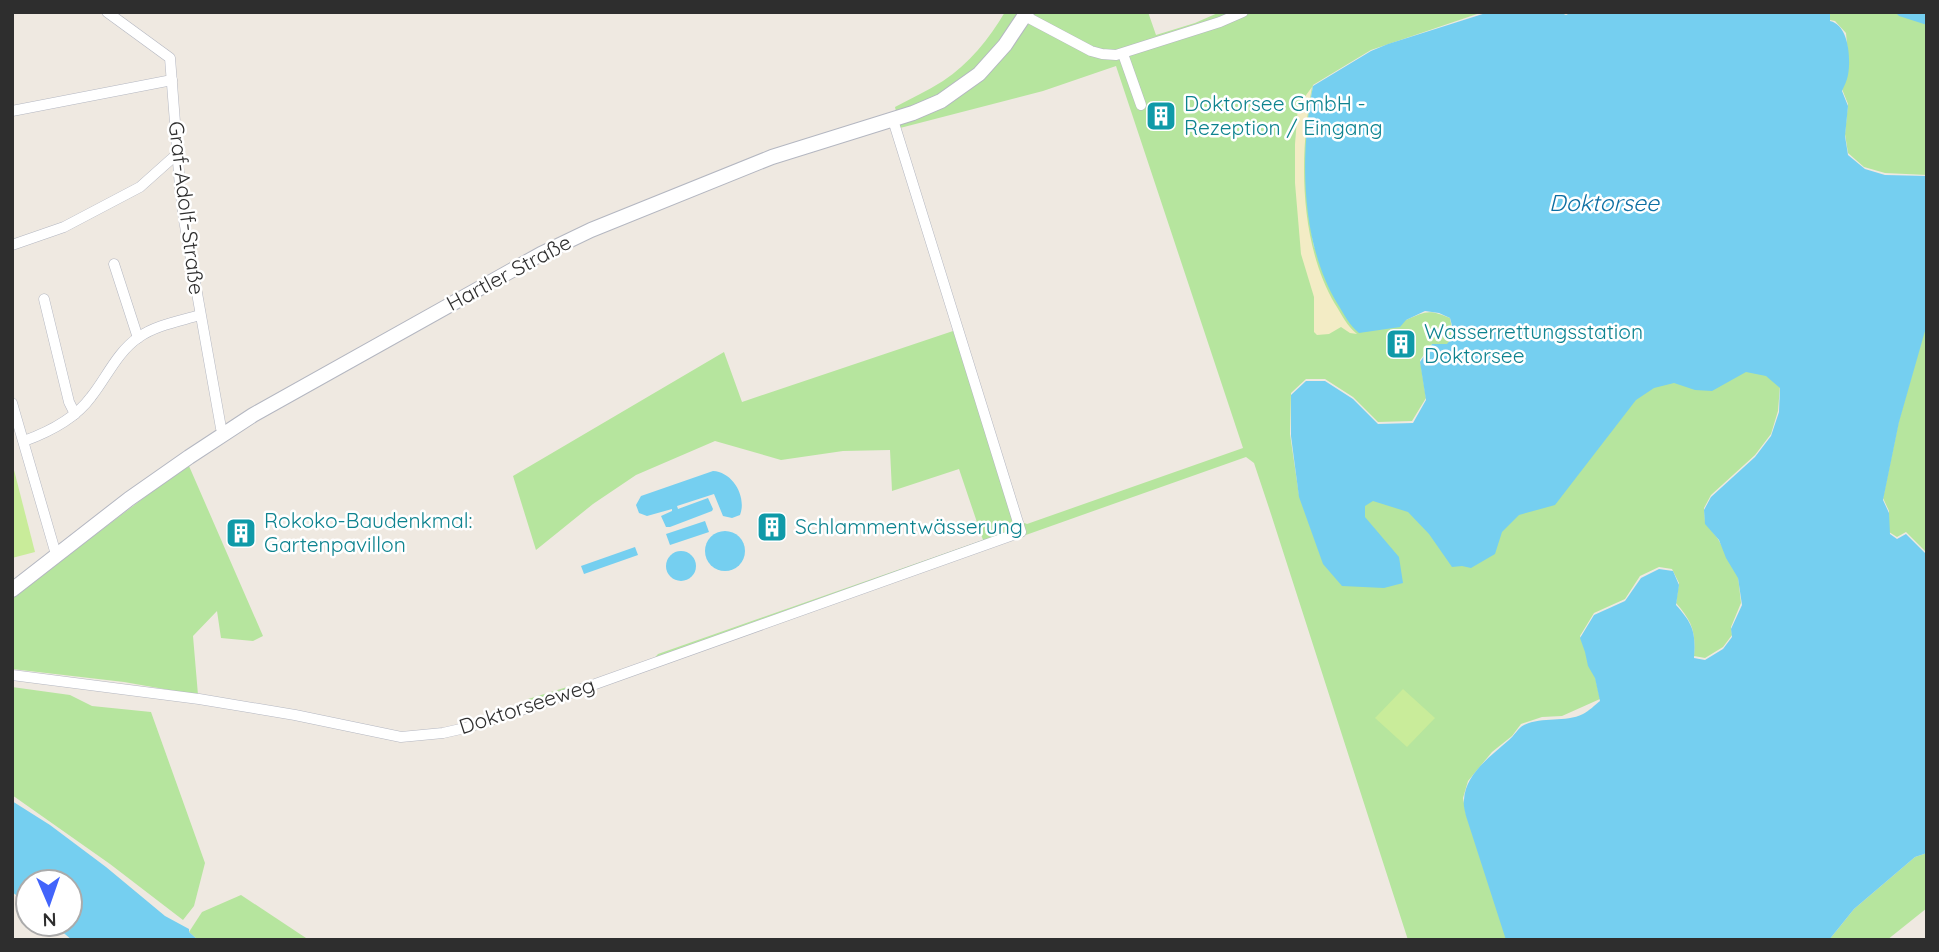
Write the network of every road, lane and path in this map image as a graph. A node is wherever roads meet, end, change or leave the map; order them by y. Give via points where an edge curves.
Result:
1 (107, 12) edge
2 (1243, 12) edge
3 (1026, 14) edge
4 (1122, 54) junction
5 (172, 80) junction
6 (1141, 105) dead end
7 (12, 111) edge
8 (893, 120) junction
9 (177, 154) junction
10 (12, 245) edge
11 (114, 264) dead end
12 (44, 299) dead end
13 (200, 315) junction
14 (138, 338) junction
15 (12, 403) edge
16 (75, 414) junction
17 (225, 434) junction
18 (24, 441) junction
19 (57, 555) junction
20 (12, 590) edge
21 (12, 675) edge

1 - 5 street, Graf-Adolf-Straße via 170,58
2 - 4 street
3 - 4 street via 1091,51
3 - 8 main road, Hartler Straße via 979,74 941,101
4 - 6 street
5 - 7 street
5 - 9 street, Graf-Adolf-Straße
8 - 17 main road, Hartler Straße via 772,157 567,241
8 - 21 street, Doktorseeweg via 1021,532 531,707 443,733 401,737 211,701
9 - 10 street via 140,187 64,227
9 - 13 street, Graf-Adolf-Straße
11 - 14 street
12 - 16 street
13 - 14 street
13 - 17 street, Graf-Adolf-Straße
14 - 16 street
15 - 18 street
16 - 18 street
17 - 19 main road, Hartler Straße
18 - 19 street
19 - 20 main road, Hartler Straße

